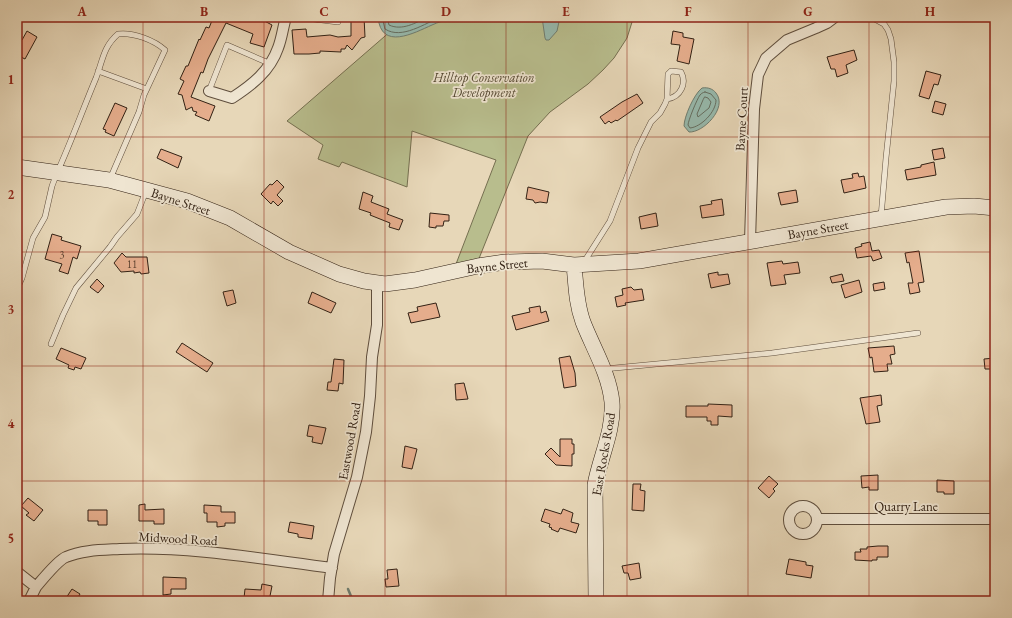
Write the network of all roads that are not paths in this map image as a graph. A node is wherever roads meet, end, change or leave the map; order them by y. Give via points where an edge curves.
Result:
1 (286, 17) edge
2 (297, 17) edge
3 (835, 17) edge
4 (870, 17) edge
5 (338, 22) dead end
6 (271, 64) junction
7 (98, 71) junction
8 (147, 89) junction
9 (209, 91) joint
10 (667, 98) junction
11 (17, 168) edge
12 (56, 173) junction
13 (109, 180) junction
14 (147, 190) junction
15 (995, 208) edge
16 (881, 218) junction
17 (750, 241) junction
18 (578, 265) junction
19 (377, 283) junction
20 (17, 288) edge
21 (918, 333) dead end
22 (51, 344) dead end
23 (603, 369) junction
24 (817, 519) dead end
25 (995, 520) edge
26 (332, 568) junction
27 (17, 572) edge
28 (36, 587) junction
29 (29, 601) edge
30 (328, 601) edge
31 (596, 601) edge

1 - 6 street
2 - 5 lane
3 - 17 street, Bayne Court via 822,26 787,40 766,58 758,75 754,109
4 - 16 lane via 884,24 888,30 894,62
6 - 9 street via 253,84 232,98
6 - 9 lane via 227,45
7 - 8 lane
7 - 8 lane via 105,49 118,34 139,36 165,50
7 - 12 lane
8 - 13 lane
10 - 10 lane via 668,74 671,71 681,72 684,77 682,89 678,94
10 - 18 lane via 638,148 610,221
11 - 12 street, Bayne Street
12 - 13 street, Bayne Street
12 - 20 lane via 45,217 33,238
13 - 14 street, Bayne Street
14 - 19 street, Bayne Street via 208,208 298,256 351,278
14 - 22 lane via 137,214 76,288
15 - 16 street, Bayne Street via 956,206
16 - 17 street, Bayne Street
17 - 18 street, Bayne Street via 639,261
18 - 19 street, Bayne Street via 542,261 505,262 406,282
18 - 23 street, East Rocks Road via 575,288 579,309
19 - 26 street, Eastwood Road via 377,325 366,432 357,477
21 - 23 lane via 772,353
23 - 31 street, East Rocks Road via 612,400 612,412 610,434 596,485
24 - 25 street, Quarry Lane
26 - 28 street, Midwood Road via 169,549 108,550 64,557
26 - 30 street, Eastwood Road
27 - 28 street
28 - 29 street, Midwood Road

